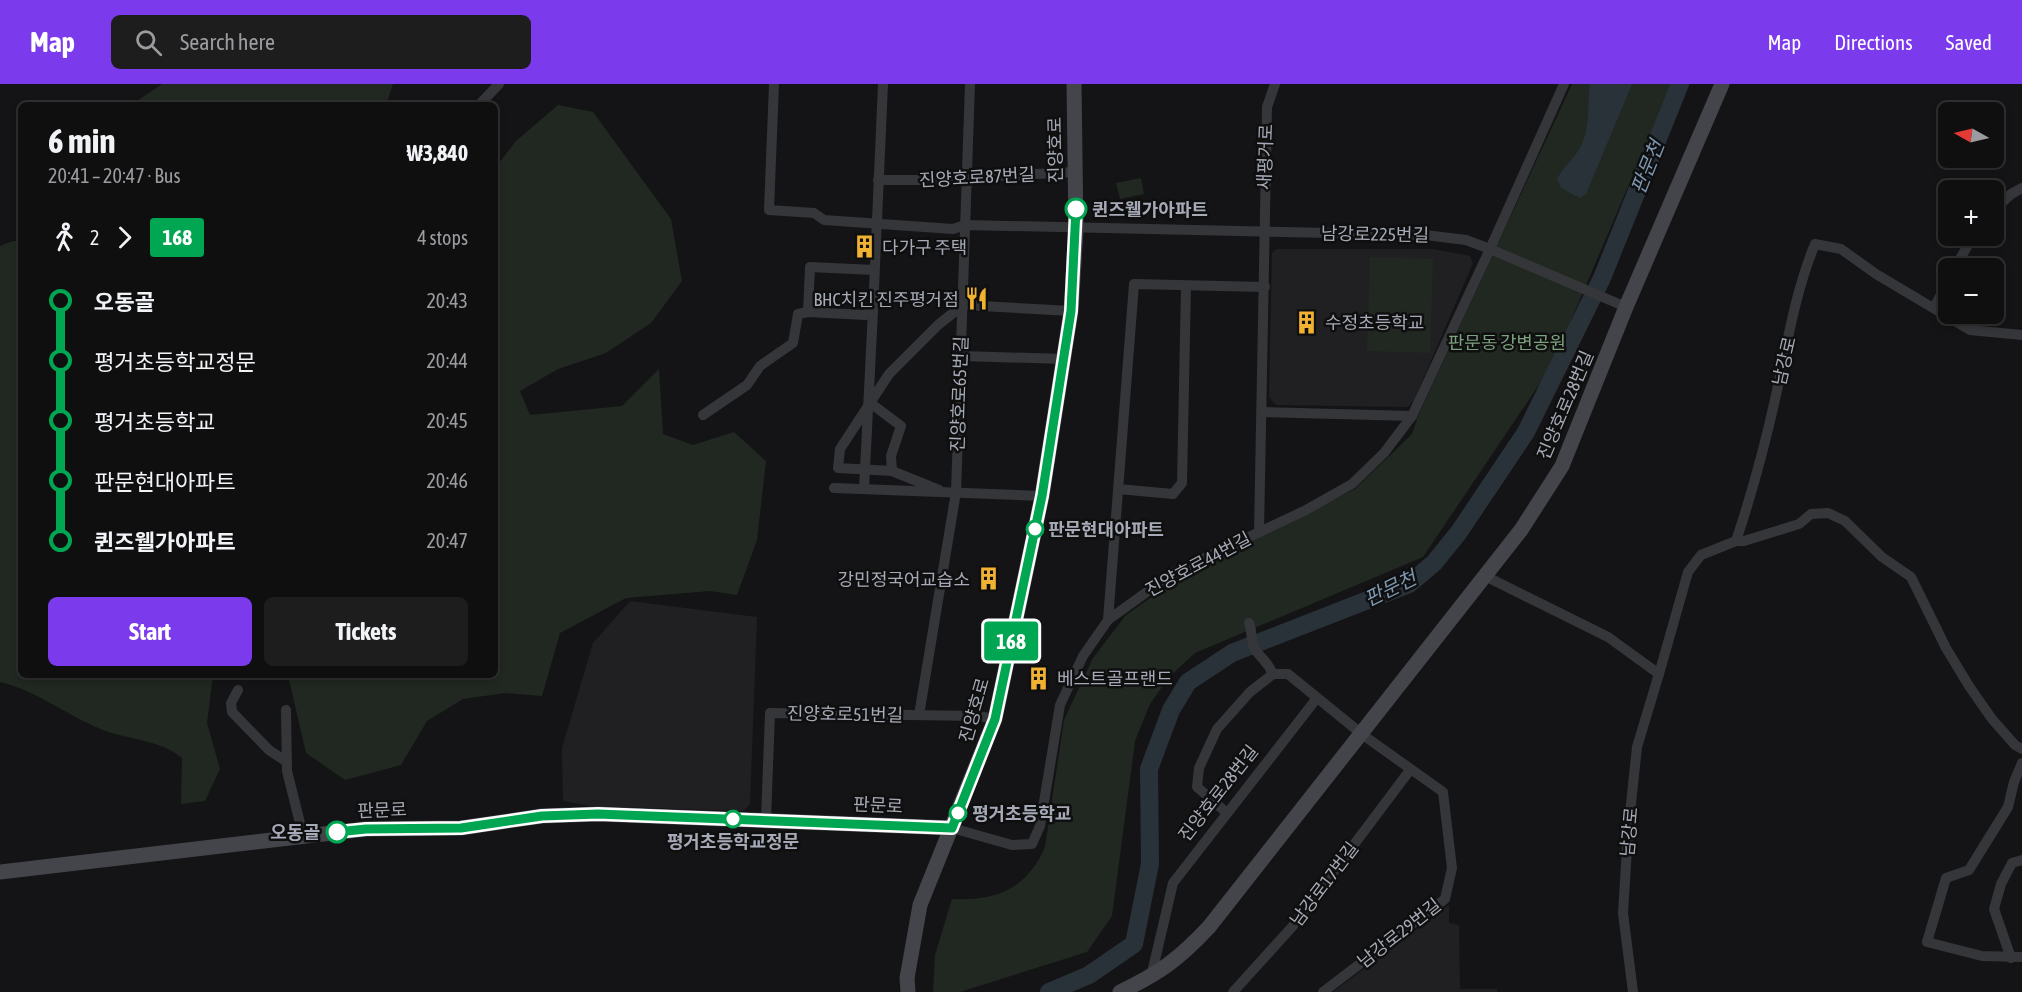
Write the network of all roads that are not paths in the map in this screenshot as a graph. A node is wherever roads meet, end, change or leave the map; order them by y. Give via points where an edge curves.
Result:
1 (499, 84) edge
2 (774, 84) edge
3 (883, 84) edge
4 (970, 84) edge
5 (1074, 84) edge
6 (1275, 84) edge
7 (1564, 84) edge
8 (1722, 84) edge
9 (482, 102) edge
10 (1076, 172) junction
11 (878, 180) junction
12 (967, 180) junction
13 (2022, 188) edge
14 (2004, 201) edge
15 (876, 224) junction
16 (965, 225) junction
17 (1076, 228) junction
18 (1263, 231) junction
19 (1490, 249) junction
20 (874, 270) junction
21 (1186, 286) junction
22 (1264, 287) junction
23 (1938, 300) edge
24 (963, 305) junction
25 (1621, 305) junction
26 (1934, 308) junction
27 (873, 311) junction
28 (1071, 311) junction
29 (808, 312) junction
30 (2022, 335) edge
31 (961, 356) junction
32 (1065, 359) junction
33 (869, 402) junction
34 (1263, 412) junction
35 (703, 415) dead end
36 (1413, 416) junction
37 (828, 444) dead end
38 (840, 449) junction
39 (866, 469) junction
40 (892, 471) junction
41 (834, 488) dead end
42 (864, 489) junction
43 (1118, 489) junction
44 (942, 491) junction
45 (956, 492) junction
46 (1042, 496) junction
47 (1259, 531) junction
48 (1736, 541) junction
49 (1485, 576) junction
50 (1108, 620) junction
51 (1249, 623) dead end
52 (1273, 674) junction
53 (1659, 674) junction
54 (238, 690) dead end
55 (1317, 698) junction
56 (286, 710) dead end
57 (919, 715) junction
58 (995, 719) junction
59 (1363, 735) junction
60 (2022, 749) edge
61 (287, 762) junction
62 (2022, 764) edge
63 (1410, 770) junction
64 (1227, 813) junction
65 (766, 819) junction
66 (952, 828) junction
67 (303, 835) junction
68 (2022, 860) edge
69 (0, 872) edge
70 (2017, 957) edge
71 (1151, 977) junction
72 (908, 992) edge
73 (1120, 992) edge
74 (1233, 992) edge
75 (1323, 992) edge
76 (1633, 992) edge

1 - 9 street
2 - 15 street, 남강로225번길 via 769,210
3 - 11 street
4 - 12 street, 진양호로65번길
5 - 10 street, 진양호로
6 - 18 street, 새평거로 via 1267,107
7 - 19 street
8 - 25 street, 진양호로28번길
10 - 12 street, 진양호로87번길
10 - 17 street, 진양호로
11 - 12 street, 진양호로87번길
11 - 15 street
12 - 16 street, 진양호로65번길
13 - 14 street
15 - 16 street, 남강로225번길 via 953,229
15 - 20 street
16 - 17 street, 남강로225번길
16 - 24 street, 진양호로65번길
17 - 18 street, 남강로225번길
17 - 28 street, 진양호로
18 - 19 street, 남강로225번길 via 1425,234 1466,240
18 - 22 street, 진양호로44번길
19 - 25 street, 남강로225번길
19 - 36 street, 진양호로44번길
20 - 27 street
20 - 29 street via 810,267
21 - 22 street
21 - 43 street via 1134,284
21 - 43 street via 1182,483 1173,494
22 - 34 street, 진양호로44번길
23 - 26 street
24 - 28 street
24 - 31 street, 진양호로65번길
24 - 33 street via 889,374
25 - 49 street, 진양호로28번길 via 1562,465 1521,530
26 - 30 street, 남강로 via 1970,330
26 - 48 street, 남강로 via 1841,249 1815,244 1751,498
27 - 29 street via 865,315
27 - 33 street
28 - 32 street, 진양호로
29 - 35 street via 798,314 793,343 760,366 747,385
31 - 32 street
31 - 45 street, 진양호로65번길
32 - 46 street, 진양호로
33 - 38 street
33 - 39 street
33 - 40 street via 902,426 891,456
34 - 36 street
34 - 47 street, 진양호로44번길
36 - 47 street, 진양호로44번길 via 1384,453 1352,484
37 - 38 street
38 - 39 street via 838,468
39 - 40 street
39 - 42 street
40 - 44 street
41 - 42 street
42 - 44 street
43 - 50 street
44 - 45 street
45 - 46 street
45 - 57 street, 진양호로51번길
46 - 58 street, 진양호로
47 - 50 street, 진양호로44번길 via 1164,578
48 - 53 street, 남강로 via 1701,555 1688,572
48 - 60 street via 1799,524 1811,514 1828,513 1845,521 1882,557 1911,577 1969,686 2000,728
49 - 53 street via 1608,637
49 - 59 street, 진양호로28번길
50 - 66 street, 진양호로44번길 via 1083,656 1060,705 1040,826 1032,844 1012,845
51 - 52 street via 1256,651 1266,659
52 - 55 street via 1288,674
52 - 64 street via 1250,692 1217,729 1199,768 1197,787
53 - 76 street, 남강로 via 1637,747 1629,832 1623,913
54 - 61 street via 231,703 232,711 269,750
55 - 59 street
55 - 64 street, 진양호로28번길
56 - 61 street
57 - 58 street, 진양호로51번길
57 - 65 street, 진양호로51번길 via 770,713
58 - 66 street, 진양호로
59 - 63 street, 남강로29번길
59 - 71 street, 진양호로28번길 via 1209,927 1181,957
61 - 67 street
62 - 70 street via 2008,807 1969,870 1946,878 1927,942 1982,956
63 - 74 street, 남강로17번길 via 1292,927
63 - 75 street, 남강로29번길 via 1443,792 1452,868 1445,899
64 - 71 street, 진양호로28번길 via 1173,883
65 - 66 street, 판문로
65 - 67 street, 판문로 via 598,814 542,816 461,828 366,829
66 - 72 street, 진양호로 via 920,905
67 - 69 street, 판문로
68 - 70 street via 2012,863 1994,909
71 - 73 street, 진양호로28번길

